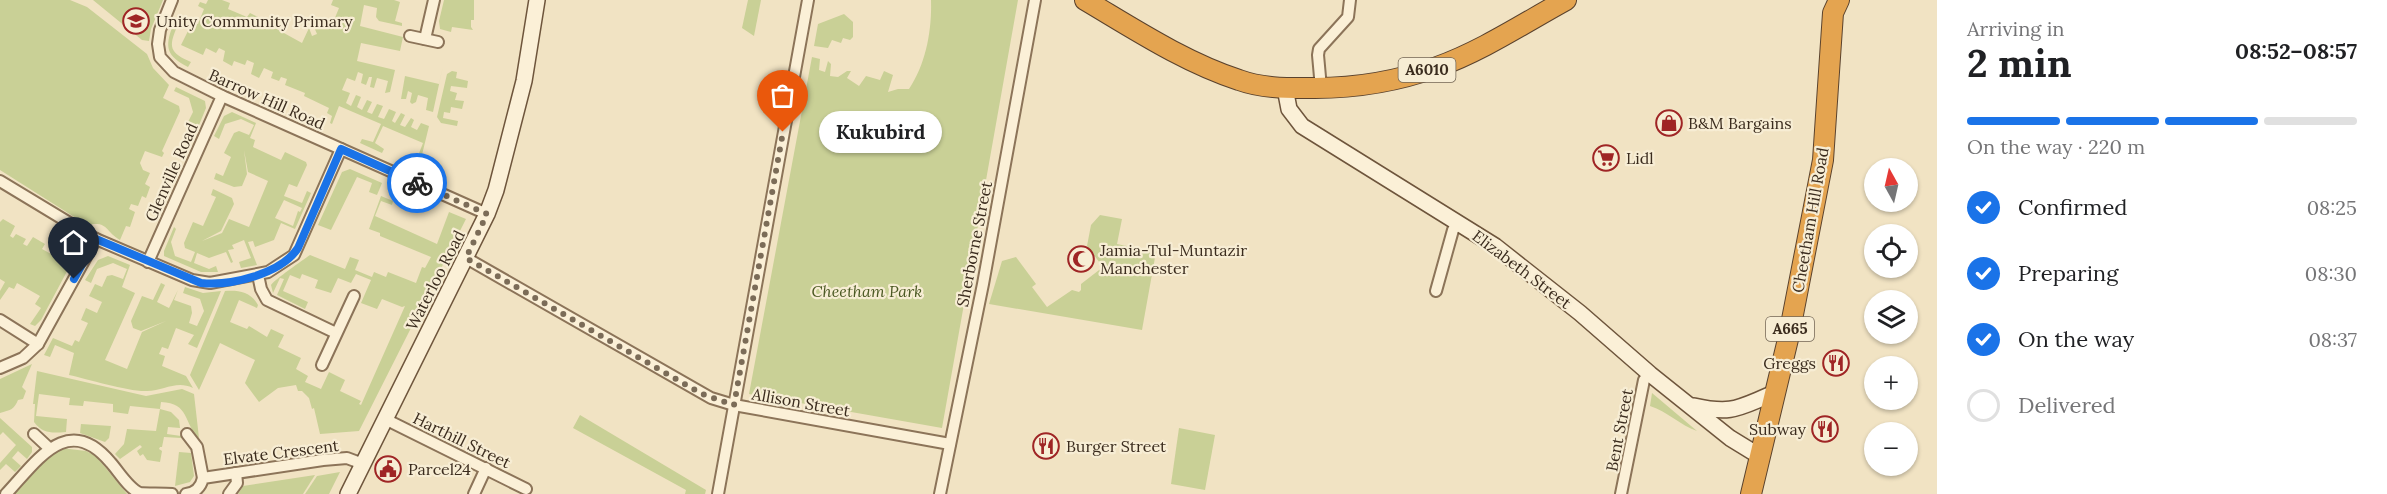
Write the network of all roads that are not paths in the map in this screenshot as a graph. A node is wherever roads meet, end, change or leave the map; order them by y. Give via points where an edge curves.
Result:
1 (172, 0) edge
2 (435, 0) edge
3 (537, 0) edge
4 (808, 0) edge
5 (1035, 0) edge
6 (1085, 0) edge
7 (1350, 0) edge
8 (1566, 0) edge
9 (1829, 3) edge
10 (410, 36) dead end
11 (425, 39) junction
12 (438, 42) dead end
13 (1279, 88) junction
14 (1321, 88) junction
15 (222, 96) junction
16 (341, 149) junction
17 (0, 181) edge
18 (487, 214) junction
19 (1458, 223) junction
20 (96, 239) junction
21 (466, 258) junction
22 (148, 262) junction
23 (258, 275) junction
24 (1436, 291) dead end
25 (354, 296) dead end
26 (0, 320) edge
27 (336, 333) junction
28 (38, 344) junction
29 (322, 365) dead end
30 (0, 368) edge
31 (1650, 374) junction
32 (1775, 393) junction
33 (734, 405) junction
34 (1691, 406) junction
35 (385, 419) junction
36 (34, 434) dead end
37 (187, 434) dead end
38 (950, 444) junction
39 (49, 448) junction
40 (1761, 457) junction
41 (363, 464) junction
42 (486, 468) junction
43 (236, 473) junction
44 (202, 478) junction
45 (526, 489) dead end
46 (6, 494) edge
47 (141, 494) edge
48 (172, 494) edge
49 (186, 494) edge
50 (229, 494) edge
51 (348, 494) edge
52 (474, 494) edge
53 (718, 494) edge
54 (940, 494) edge
55 (1621, 494) edge
56 (1751, 494) edge

1 - 15 street, Barrow Hill Road via 159,36 160,57 174,72
2 - 11 street
3 - 18 street, Waterloo Road via 525,81
4 - 33 street
5 - 38 street, Sherborne Street
6 - 13 highway, A6010 via 1187,58 1241,81
7 - 14 street via 1348,17 1319,50
8 - 14 highway, A6010 via 1436,68 1374,83
9 - 32 highway, Cheetham Hill Road / A665 via 1823,160
10 - 11 street
11 - 12 street
13 - 14 highway, A6010
13 - 19 street, Elizabeth Street via 1302,126
15 - 16 street, Barrow Hill Road
15 - 22 street, Glenville Road
16 - 18 street, Barrow Hill Road
16 - 23 street via 294,255 277,268
17 - 20 street
18 - 21 street, Waterloo Road
19 - 24 street
19 - 31 street, Elizabeth Street via 1495,246
20 - 22 street
20 - 28 street
21 - 33 street, Allison Street via 702,394
21 - 35 street, Waterloo Road
22 - 23 street via 201,283
23 - 27 street via 267,300
25 - 27 street
26 - 28 street
27 - 29 street
28 - 30 street via 23,358
31 - 34 street, Elizabeth Street
31 - 55 street, Bent Street via 1643,382
32 - 34 street via 1731,411
32 - 40 highway, Cheetham Hill Road / A665
33 - 38 street, Allison Street
33 - 53 street
34 - 40 street, Elizabeth Street
35 - 41 street, Waterloo Road
35 - 42 street, Harthill Street
36 - 39 street
37 - 44 street, Elvate Crescent via 197,447
38 - 54 street, Sherborne Street
39 - 46 street
39 - 47 street via 67,441 95,446
40 - 56 highway, Cheetham Hill Road / A665
41 - 43 street, Elvate Crescent via 347,458 322,459
41 - 51 street, Waterloo Road
42 - 45 street, Harthill Street
42 - 52 street
43 - 44 street, Elvate Crescent
43 - 50 street via 237,483
44 - 49 street, Elvate Crescent via 199,488
47 - 48 street

